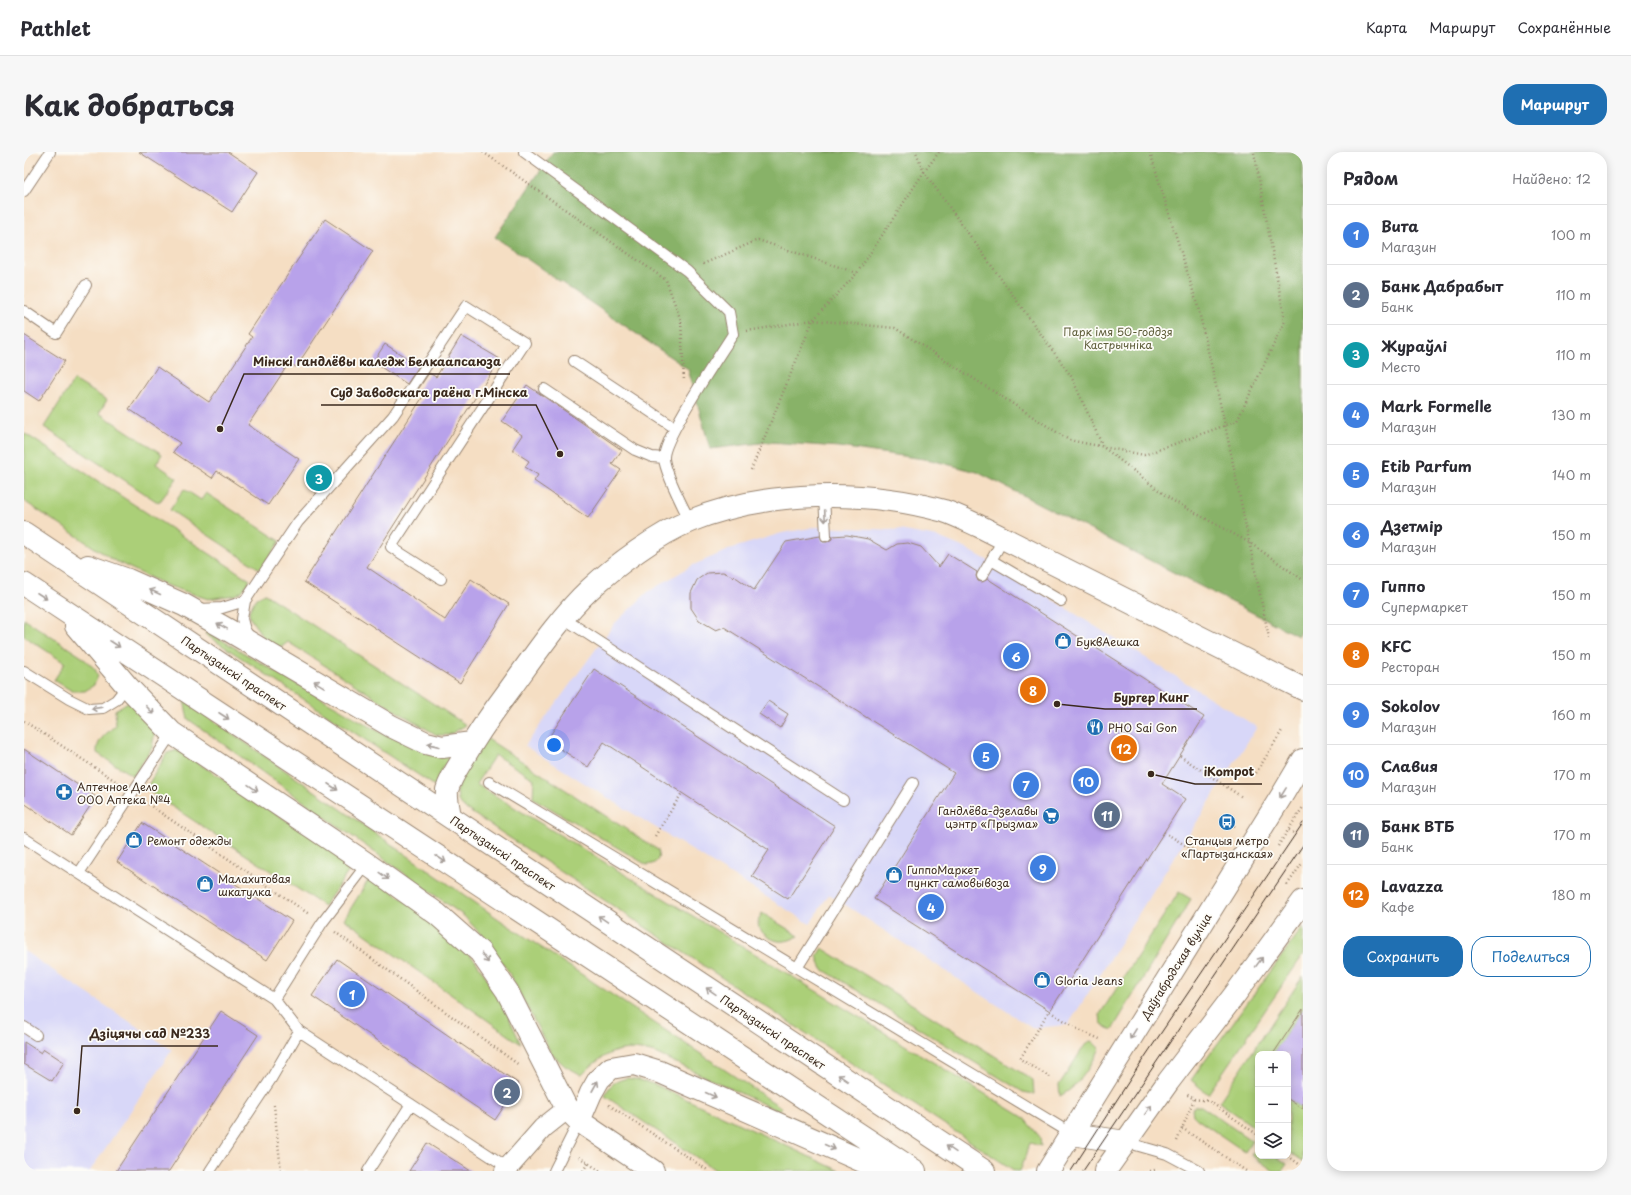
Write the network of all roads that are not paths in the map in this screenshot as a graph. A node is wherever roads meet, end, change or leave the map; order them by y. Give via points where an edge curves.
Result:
1 (50, 152) edge
2 (524, 152) edge
3 (24, 191) edge
4 (86, 285) dead end
5 (24, 311) edge
6 (574, 361) dead end
7 (544, 389) dead end
8 (675, 428) junction
9 (664, 458) junction
10 (824, 496) junction
11 (690, 521) junction
12 (24, 533) edge
13 (826, 536) dead end
14 (1004, 538) junction
15 (59, 556) junction
16 (991, 560) junction
17 (982, 576) dead end
18 (441, 580) dead end
19 (24, 584) edge
20 (245, 601) junction
21 (1060, 602) dead end
22 (60, 607) junction
23 (191, 609) junction
24 (563, 618) junction
25 (253, 644) junction
26 (24, 671) edge
27 (127, 686) junction
28 (1303, 689) edge
29 (172, 733) junction
30 (472, 743) junction
31 (1303, 760) edge
32 (489, 782) dead end
33 (913, 783) dead end
34 (843, 800) dead end
35 (450, 817) junction
36 (24, 838) edge
37 (367, 864) junction
38 (79, 873) junction
39 (1303, 901) edge
40 (797, 968) junction
41 (274, 999) junction
42 (24, 1027) edge
43 (299, 1031) junction
44 (36, 1035) dead end
45 (411, 1104) junction
46 (573, 1115) junction
47 (1068, 1141) junction
48 (1125, 1142) junction
49 (506, 1169) edge
50 (210, 1171) edge
51 (368, 1171) edge
52 (554, 1171) edge
53 (653, 1171) edge
54 (885, 1171) edge
55 (915, 1171) edge
56 (984, 1171) edge
57 (1048, 1171) edge
58 (1104, 1171) edge
59 (1199, 1171) edge

1 - 3 lane
2 - 8 lane via 687,271 729,312 733,334
4 - 5 lane via 56,333
6 - 8 lane
7 - 9 lane via 635,450 652,457
8 - 9 lane via 665,448
9 - 11 lane
10 - 11 main road via 758,502
10 -> 13 lane
10 - 14 main road via 878,498 914,504 946,512
11 - 24 main road via 653,540 616,568 590,589
12 - 15 main road, Партызанскі праспект
14 - 16 lane
14 - 28 main road
23 -> 15 main road via 128,580
15 - 35 main road, Партызанскі праспект
16 - 17 lane
16 - 21 lane
18 - 20 lane via 391,547 525,344 466,306 393,416 298,522
19 -> 22 main road
20 - 23 lane via 222,608
20 - 25 lane via 242,619
22 - 27 main road
22 -> 55 main road
25 -> 23 main road
24 - 30 main road
24 - 34 lane
30 -> 25 main road via 442,747 426,743 391,726
27 -> 26 lane via 116,700 103,708 89,709
27 -> 29 main road
29 -> 37 main road
29 - 38 lane
30 - 35 main road via 452,776 447,791
31 -> 47 main road, Даўгабродская вуліца
32 - 40 lane
33 - 40 lane
56 -> 35 main road, Партызанскі праспект
36 - 38 lane
37 - 41 lane via 322,923
37 -> 46 main road via 437,914 480,952 507,991
38 - 41 lane
48 -> 39 main road
40 - 47 lane
41 - 43 lane
42 - 44 lane
43 - 45 lane
43 - 50 lane via 271,1079
45 - 49 lane
45 - 51 lane
46 - 49 street via 542,1128
46 - 52 lane
46 - 53 main road
46 -> 54 main road via 591,1094 599,1079 611,1068 634,1064 660,1072
47 - 48 main road
47 - 57 main road, Даўгабродская вуліца
48 - 58 main road
48 - 59 lane via 1167,1154

